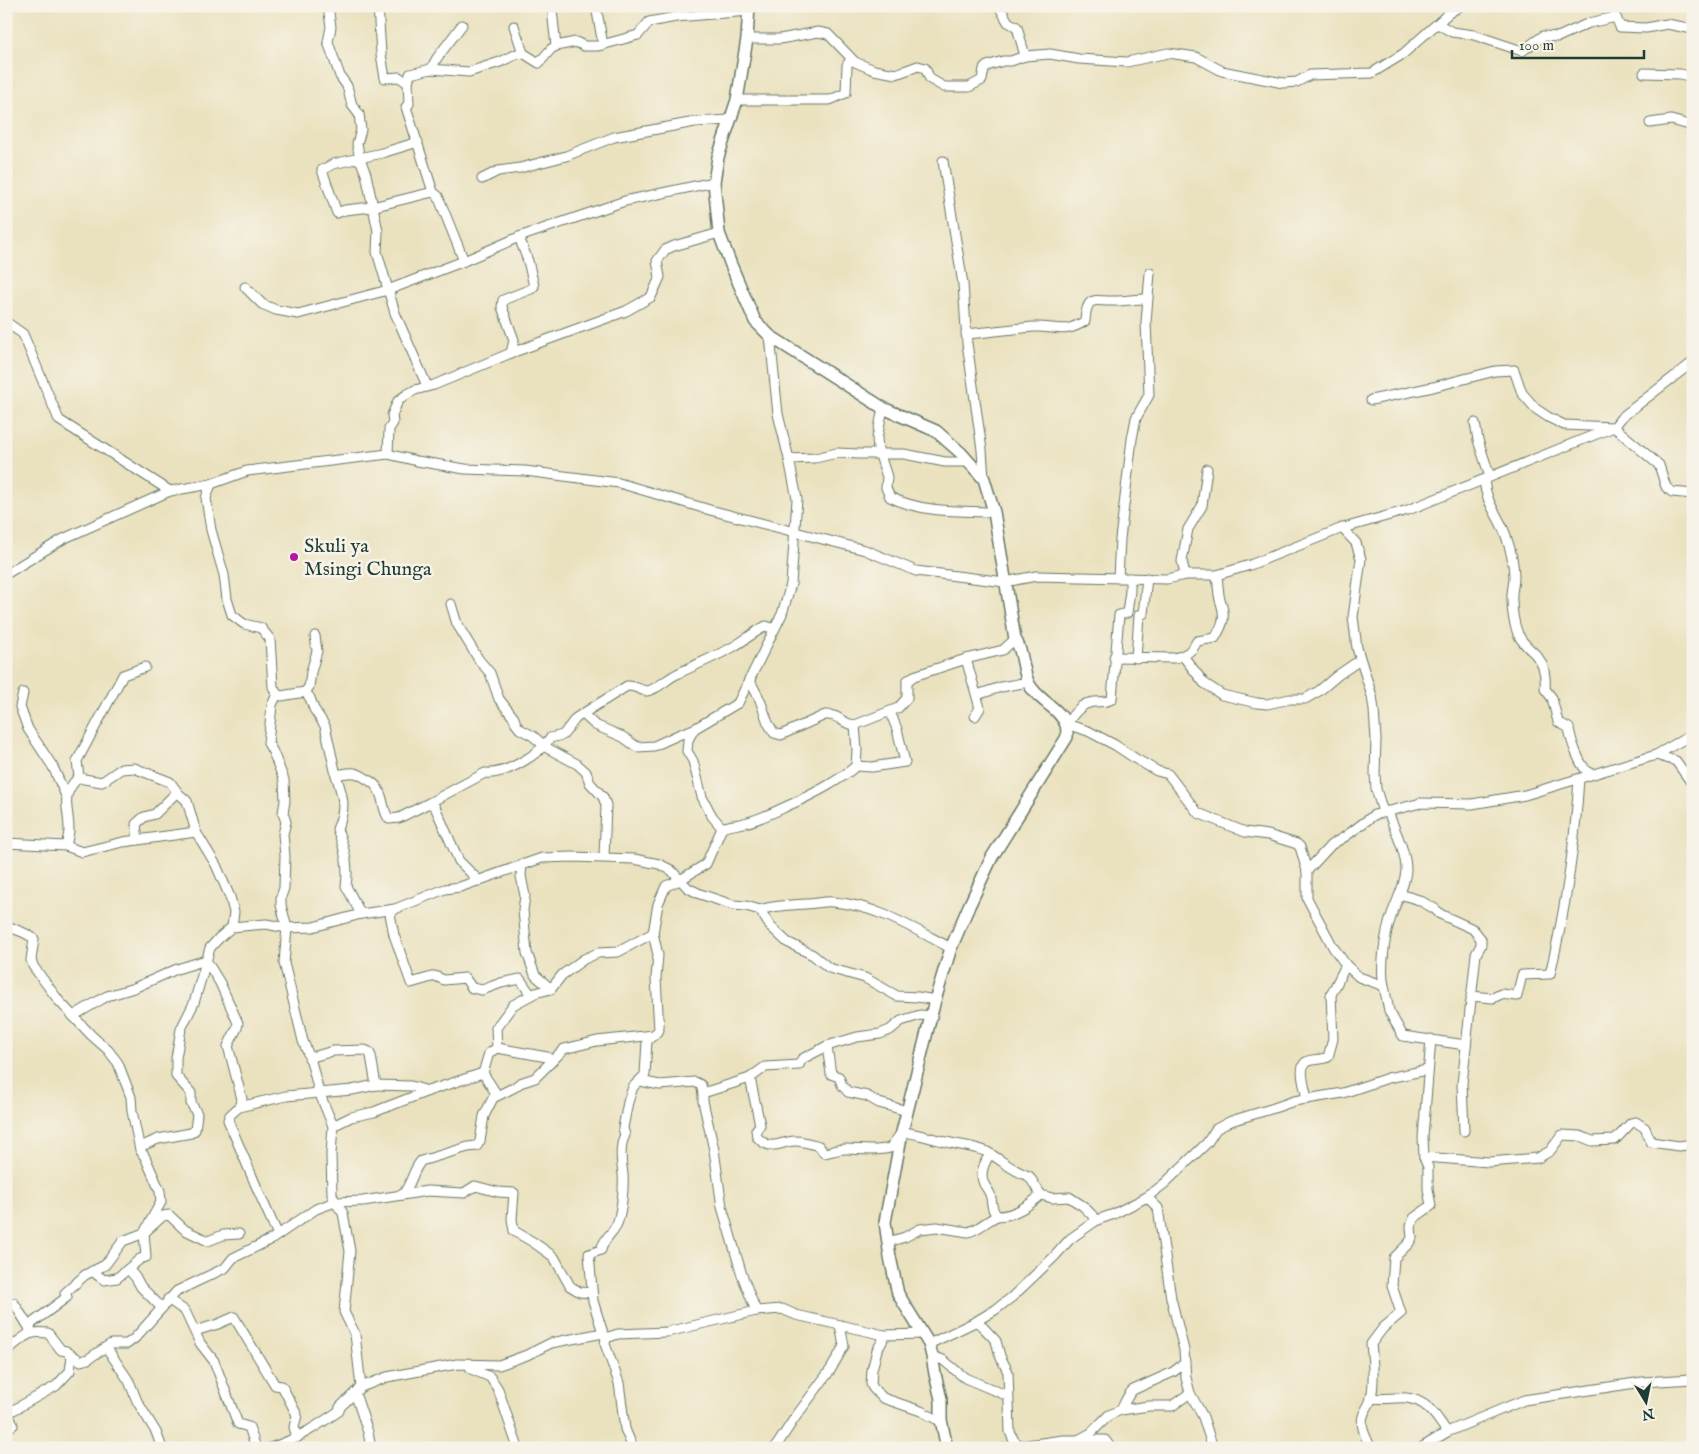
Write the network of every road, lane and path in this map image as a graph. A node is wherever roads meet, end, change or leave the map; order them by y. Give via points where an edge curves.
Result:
1 (328, 6) edge
2 (378, 6) edge
3 (550, 6) edge
4 (596, 6) edge
5 (999, 6) edge
6 (749, 8) edge
7 (1455, 8) edge
8 (691, 11) edge
9 (1438, 24) junction
10 (462, 25) dead end
11 (514, 26) dead end
12 (1693, 29) edge
13 (747, 40) junction
14 (603, 45) junction
15 (556, 46) junction
16 (523, 53) junction
17 (1025, 56) junction
18 (851, 59) junction
19 (431, 69) junction
20 (1644, 73) dead end
21 (1693, 77) edge
22 (408, 83) junction
23 (737, 100) junction
24 (730, 120) junction
25 (1650, 123) dead end
26 (1693, 126) edge
27 (418, 142) junction
28 (360, 159) junction
29 (943, 161) dead end
30 (482, 179) dead end
31 (714, 182) junction
32 (433, 192) junction
33 (372, 207) junction
34 (719, 233) junction
35 (519, 237) junction
36 (464, 261) junction
37 (1150, 274) dead end
38 (245, 286) dead end
39 (388, 290) junction
40 (1147, 299) junction
41 (6, 322) edge
42 (966, 334) junction
43 (770, 336) junction
44 (511, 354) junction
45 (1693, 362) edge
46 (428, 386) junction
47 (1371, 400) dead end
48 (884, 408) junction
49 (1475, 423) dead end
50 (1614, 427) junction
51 (388, 454) junction
52 (880, 454) junction
53 (789, 459) junction
54 (970, 462) junction
55 (1207, 469) dead end
56 (1487, 478) junction
57 (984, 479) junction
58 (211, 484) junction
59 (170, 491) junction
60 (1693, 494) edge
61 (994, 512) junction
62 (1342, 528) junction
63 (794, 531) junction
64 (6, 574) edge
65 (1185, 575) junction
66 (1217, 575) junction
67 (1118, 578) junction
68 (1130, 578) junction
69 (1148, 578) junction
70 (1005, 582) junction
71 (451, 604) dead end
72 (774, 629) junction
73 (315, 636) dead end
74 (1015, 639) junction
75 (1183, 656) junction
76 (1114, 657) junction
77 (1136, 658) junction
78 (966, 659) junction
79 (1360, 660) junction
80 (145, 667) dead end
81 (749, 679) junction
82 (1028, 682) junction
83 (305, 692) junction
84 (23, 693) dead end
85 (277, 694) junction
86 (977, 695) junction
87 (890, 712) junction
88 (583, 714) junction
89 (975, 716) dead end
90 (1066, 724) junction
91 (855, 725) junction
92 (694, 729) junction
93 (1693, 734) edge
94 (545, 746) junction
95 (1656, 755) junction
96 (856, 766) junction
97 (1592, 774) junction
98 (336, 775) junction
99 (79, 777) junction
100 (1578, 779) junction
101 (1693, 785) edge
102 (177, 792) junction
103 (66, 796) junction
104 (429, 803) junction
105 (1385, 812) junction
106 (722, 828) junction
107 (196, 832) junction
108 (138, 840) junction
109 (6, 843) edge
110 (66, 846) junction
111 (604, 857) junction
112 (522, 864) junction
113 (1307, 871) junction
114 (680, 880) junction
115 (479, 881) junction
116 (1400, 894) junction
117 (395, 909) junction
118 (760, 910) junction
119 (361, 914) junction
120 (6, 925) edge
121 (232, 927) junction
122 (287, 928) junction
123 (653, 933) junction
124 (951, 948) junction
125 (206, 960) junction
126 (1346, 965) junction
127 (1384, 986) junction
128 (551, 989) junction
129 (530, 995) junction
130 (1471, 996) junction
131 (935, 1000) junction
132 (73, 1016) junction
133 (932, 1016) junction
134 (654, 1035) junction
135 (1431, 1039) junction
136 (1466, 1045) junction
137 (827, 1046) junction
138 (497, 1048) junction
139 (309, 1058) junction
140 (552, 1061) junction
141 (1427, 1070) junction
142 (483, 1074) junction
143 (750, 1078) junction
144 (640, 1081) junction
145 (376, 1085) junction
146 (428, 1091) junction
147 (319, 1092) junction
148 (703, 1093) junction
149 (497, 1095) junction
150 (1307, 1099) junction
151 (240, 1107) junction
152 (907, 1112) junction
153 (333, 1126) junction
154 (1464, 1131) dead end
155 (902, 1132) junction
156 (1693, 1144) edge
157 (140, 1147) junction
158 (990, 1154) junction
159 (1424, 1158) junction
160 (402, 1195) junction
161 (1041, 1195) junction
162 (1147, 1197) junction
163 (335, 1202) junction
164 (997, 1216) junction
165 (1097, 1220) junction
166 (144, 1234) junction
167 (239, 1234) dead end
168 (278, 1235) junction
169 (888, 1242) junction
170 (129, 1270) junction
171 (92, 1271) junction
172 (592, 1293) junction
173 (168, 1299) junction
174 (14, 1302) dead end
175 (162, 1308) junction
176 (756, 1311) junction
177 (976, 1322) junction
178 (840, 1325) junction
179 (29, 1331) junction
180 (195, 1331) junction
181 (605, 1335) junction
182 (884, 1335) junction
183 (928, 1345) junction
184 (106, 1347) junction
185 (6, 1351) edge
186 (72, 1356) junction
187 (1185, 1363) junction
188 (470, 1364) junction
189 (1693, 1379) edge
190 (358, 1390) junction
191 (1190, 1393) junction
192 (1008, 1396) junction
193 (1372, 1398) junction
194 (1121, 1410) junction
195 (941, 1420) junction
196 (6, 1429) edge
197 (1447, 1432) junction
198 (297, 1438) junction
199 (1078, 1444) edge
200 (1021, 1446) junction
201 (1211, 1447) edge
202 (162, 1448) edge
203 (256, 1448) edge
204 (270, 1448) edge
205 (371, 1448) edge
206 (518, 1448) edge
207 (633, 1448) edge
208 (775, 1448) edge
209 (947, 1448) edge
210 (1004, 1448) edge
211 (1111, 1448) edge
212 (1371, 1448) edge
213 (1421, 1448) edge

1 - 28 street via 331,27 328,42 352,106 359,114 361,130 357,144
2 - 22 street via 380,54 386,78 399,77
3 - 15 street
4 - 14 street
5 - 17 street via 1008,22 1017,27
6 - 8 street
6 - 13 street
7 - 9 street
8 - 14 street via 649,22 638,35
9 - 12 street via 1452,32 1474,35 1522,51 1543,36 1558,37 1590,23 1616,17 1620,27 1646,28 1667,24
9 - 17 street via 1403,54 1372,73 1310,75 1297,82 1283,83 1222,71 1196,57 1168,53 1127,62 1050,54
10 - 19 street
11 - 16 street
13 - 18 street via 780,39 818,32 828,34
13 - 23 street
14 - 15 street via 584,46 576,42
15 - 16 street via 539,62
16 - 19 street via 470,72
17 - 18 street via 987,66 982,80 969,87 944,87 930,79 925,68 918,66 896,74 874,70
18 - 23 street via 847,65 846,93 830,100
19 - 22 street via 410,74
20 - 21 street
22 - 27 street via 409,104 406,107
23 - 24 street
24 - 30 street via 695,122 614,137 566,156 498,171
24 - 31 street
25 - 26 street via 1671,120
27 - 28 street
27 - 32 street
28 - 33 street
28 - 33 street via 333,164 322,170 337,213
29 - 42 street via 964,284
31 - 34 street
31 - 35 street via 625,201
32 - 33 street
32 - 36 street via 438,196
33 - 39 street via 378,231 377,252
34 - 43 street via 755,321
34 - 44 street via 665,250 657,261 660,277 651,297 626,311
35 - 36 street
35 - 44 street via 534,286 503,300 502,307 514,340
36 - 39 street
37 - 40 street
38 - 39 street via 262,304 298,314
39 - 46 street
40 - 42 street via 1112,302 1097,299 1089,303 1085,321 1065,330 1034,327
40 - 67 street via 1149,394 1136,418 1132,439
41 - 59 street via 22,334 59,420
42 - 57 street
43 - 48 street
43 - 53 street via 778,414
44 - 46 street
45 - 50 street via 1622,417
46 - 51 street via 398,401 392,415
47 - 50 street via 1495,371 1514,370 1522,394 1548,417 1564,424
48 - 52 street via 877,438
48 - 54 street via 936,430
49 - 56 street
50 - 56 street
50 - 60 street via 1659,465 1666,487 1672,492
51 - 58 street via 247,471
51 - 63 street via 465,469 525,471 619,483
52 - 53 street via 837,453
52 - 54 street
52 - 61 street via 890,497 937,510
53 - 63 street via 796,499
54 - 57 street
55 - 65 street via 1202,506 1188,529 1182,561
56 - 62 street via 1408,510
56 - 97 street via 1485,491 1508,541 1518,634 1540,661 1546,679 1545,689 1552,698 1558,722 1569,728 1582,765 1586,772
57 - 61 street
58 - 59 street
58 - 85 street via 206,498 227,600 232,615 244,624 261,628 270,639 273,688
59 - 64 street via 63,539
61 - 70 street
62 - 66 street via 1272,558
62 - 79 street via 1356,543 1361,559 1353,617
63 - 70 street via 865,550 916,570
63 - 72 street via 791,584
65 - 66 street
65 - 69 street via 1167,579
66 - 75 street via 1223,604 1221,628 1215,638 1197,641
67 - 68 street
67 - 70 street via 1036,576
68 - 69 street
68 - 76 street via 1127,613 1119,615
69 - 77 street via 1143,614 1139,616
70 - 74 street
71 - 94 street via 457,624 490,673 503,706 520,729
72 - 81 street
72 - 88 street via 766,626 755,631 733,647 655,688 646,691 627,686
73 - 83 street via 317,651
74 - 78 street via 1003,650
74 - 82 street
75 - 77 street
75 - 79 street via 1204,683 1222,695 1257,704 1305,698
76 - 77 street
76 - 90 street via 1112,699 1090,702
78 - 86 street
78 - 87 street via 914,676 907,681 908,698
79 - 105 street via 1372,696 1376,752 1374,774 1376,790
80 - 99 street via 123,675 78,761
81 - 91 street via 774,733 782,735 832,714 846,724
81 - 92 street via 738,703
82 - 86 street
82 - 90 street via 1036,695
83 - 85 street
83 - 98 street via 325,726
84 - 103 street via 20,707 28,729 53,767
85 - 122 street via 272,705 268,743 284,780 283,813 286,822 281,905
86 - 89 street via 980,708
87 - 91 street
87 - 96 street via 905,762
88 - 92 street via 595,725 638,747 654,746
88 - 94 street via 570,723 563,735 550,738
90 - 113 street via 1115,744 1157,771 1168,774 1198,813 1245,832 1297,844
90 - 124 street via 1067,737 992,857
91 - 96 street
92 - 106 street via 688,740 688,750 702,797
93 - 95 street
94 - 104 street via 502,772 485,773
94 - 111 street via 577,764 603,797 606,805
95 - 97 street
95 - 101 street via 1676,761
96 - 106 street via 827,788 769,815
97 - 100 street
98 - 104 street via 361,774 376,785 389,819 399,818
98 - 119 street via 344,800 343,816 337,829 344,851 348,877 346,886
99 - 102 street via 102,782 121,769 134,768 170,782
99 - 103 street via 71,784
100 - 105 street via 1516,797 1472,804 1421,803
100 - 130 street via 1576,818 1558,942 1550,974 1522,975 1517,996
102 - 107 street via 187,801
102 - 108 street via 155,814 136,824
103 - 110 street via 70,832
104 - 115 street via 435,807 459,861
105 - 113 street via 1374,815 1331,845
105 - 116 street via 1404,852 1405,883
106 - 114 street via 706,864
107 - 108 street
107 - 121 street via 230,897 234,912
108 - 110 street via 82,852
109 - 110 street
111 - 112 street via 542,858
111 - 114 street via 660,864 672,870
112 - 115 street
112 - 128 street via 526,953 535,975
113 - 126 street via 1307,898
114 - 118 street via 700,894
114 - 123 street via 666,886 658,904
115 - 117 street via 445,889
116 - 127 street via 1390,919 1384,953
116 - 130 street via 1419,900 1479,934 1481,945 1476,954
117 - 119 street
117 - 129 street via 390,914 394,935 412,983 435,976 444,980 465,978 472,988 482,990 520,979
118 - 124 street via 833,902 862,907 906,923
118 - 131 street via 770,926 787,942 813,955 829,968 865,978 897,996
119 - 122 street via 313,926
120 - 132 street via 25,931 34,939 33,966
121 - 122 street via 266,924
121 - 125 street via 210,948
122 - 139 street via 284,963
123 - 128 street via 618,952 584,958 562,975
123 - 134 street via 658,955 659,1030
124 - 131 street
125 - 132 street via 107,996
125 - 151 street via 238,1023 228,1046 242,1099
125 - 157 street via 194,1003 181,1029 176,1058 176,1076 191,1093 191,1103 197,1114 195,1130
126 - 127 street via 1359,977
126 - 150 street via 1331,995 1333,1040 1328,1057 1302,1065
127 - 135 street via 1390,1011 1403,1036
128 - 129 street
129 - 138 street via 513,1005 496,1028
130 - 136 street
131 - 133 street
132 - 157 street via 118,1063 131,1097
133 - 137 street via 920,1015 901,1021 880,1034 857,1036
133 - 152 street
134 - 140 street via 574,1046 564,1049
134 - 144 street via 648,1041 645,1075
135 - 136 street
135 - 141 street
136 - 154 street via 1462,1084
137 - 143 street via 802,1059 798,1065 765,1067
137 - 152 street via 831,1074 839,1077 848,1092
138 - 140 street via 547,1057
138 - 142 street via 489,1053
139 - 145 street via 334,1051 365,1050 371,1056
139 - 147 street
140 - 149 street via 535,1078
141 - 150 street via 1388,1078 1343,1093
141 - 159 street
142 - 146 street
142 - 149 street
143 - 148 street
143 - 155 street via 760,1125 756,1130 757,1137 768,1145 793,1141 819,1146 824,1153 846,1149 883,1150 890,1148
144 - 148 street via 660,1085 695,1082 701,1085
144 - 172 street via 633,1087 624,1120 626,1135 622,1140 623,1174 618,1223 603,1241 601,1250 589,1254
145 - 146 street via 411,1086
145 - 147 street
146 - 153 street
147 - 151 street
147 - 153 street
148 - 176 street via 722,1207
149 - 160 street via 484,1116 477,1146 421,1161
150 - 162 street via 1294,1100 1216,1129 1207,1143
151 - 168 street via 230,1114 228,1120
152 - 155 street
153 - 163 street via 332,1194
155 - 158 street
155 - 169 street via 885,1222
156 - 159 street via 1679,1146 1651,1142 1646,1128 1636,1122 1615,1140 1592,1141 1580,1136 1562,1136 1550,1151 1538,1158 1489,1162
157 - 166 street via 162,1202
158 - 161 street via 1020,1174 1029,1176
158 - 164 street via 982,1175
159 - 193 street via 1428,1167 1431,1206 1414,1218 1410,1243 1394,1258 1392,1286 1401,1313 1383,1328 1372,1344
160 - 163 street
160 - 172 street via 427,1191 464,1193 475,1186 514,1194 514,1231 554,1258 570,1286 580,1292
161 - 164 street via 1016,1212
161 - 165 street via 1069,1197
162 - 165 street
162 - 187 street via 1158,1208 1171,1298
163 - 168 street via 316,1210
163 - 190 street via 343,1213 350,1251 344,1312 355,1334
164 - 169 street via 968,1232 937,1227 920,1229
165 - 177 street via 1070,1239 1012,1297
166 - 167 street via 163,1216 170,1215 186,1230 208,1242 224,1235
166 - 170 street via 146,1257
166 - 171 street via 123,1241 105,1265
168 - 173 street
169 - 183 street via 898,1294
170 - 171 street via 117,1278 104,1280
170 - 175 street
171 - 179 street via 65,1293 66,1297 31,1324
172 - 181 street
173 - 175 street
173 - 180 street via 185,1311
174 - 179 street
175 - 184 street via 127,1344 115,1343
176 - 178 street via 782,1309
176 - 181 street via 667,1332
177 - 183 street
177 - 192 street via 996,1341 1008,1372
178 - 182 street
178 - 208 street via 844,1346
179 - 185 street
179 - 186 street via 48,1333 60,1350
180 - 198 street via 234,1317 275,1385 282,1386 292,1405 297,1415 294,1427
180 - 203 street via 219,1371 238,1424 248,1427
181 - 188 street via 551,1343 500,1365
181 - 207 street via 605,1344 620,1383 625,1429
182 - 183 street
182 - 195 street via 872,1370 873,1388 883,1398
183 - 192 street via 966,1378
183 - 195 street via 941,1399
184 - 186 street via 81,1361
184 - 202 street via 129,1381
186 - 196 street via 70,1371 56,1386 8,1413 13,1424
187 - 191 street
187 - 194 street via 1133,1390
188 - 190 street via 387,1377
188 - 206 street via 472,1369 490,1377 498,1389
189 - 197 street via 1642,1382 1524,1400
190 - 198 street via 339,1411
190 - 205 street
191 - 194 street via 1172,1406
191 - 201 street via 1203,1417
192 - 200 street via 1010,1432
193 - 197 street via 1407,1398 1431,1408
193 - 212 street via 1362,1418 1365,1438
194 - 199 street via 1109,1415
195 - 209 street
197 - 213 street
198 - 204 street
199 - 200 street via 1063,1440
199 - 211 street via 1105,1440
200 - 210 street

